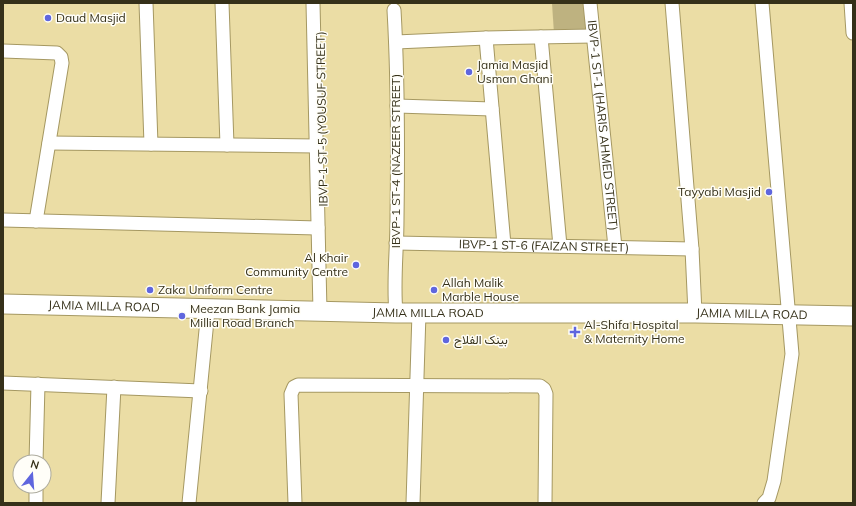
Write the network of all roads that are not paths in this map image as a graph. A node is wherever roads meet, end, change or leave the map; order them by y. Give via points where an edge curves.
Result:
1 (146, 3) edge
2 (222, 3) edge
3 (314, 3) edge
4 (319, 3) edge
5 (590, 3) edge
6 (672, 3) edge
7 (762, 3) edge
8 (851, 3) edge
9 (394, 10) dead end
10 (853, 33) edge
11 (593, 36) junction
12 (541, 37) junction
13 (486, 38) junction
14 (396, 42) junction
15 (3, 51) edge
16 (397, 106) junction
17 (492, 109) junction
18 (49, 143) junction
19 (151, 144) junction
20 (227, 145) junction
21 (317, 146) junction
22 (3, 220) edge
23 (36, 221) junction
24 (321, 231) junction
25 (396, 243) junction
26 (504, 245) junction
27 (560, 246) junction
28 (615, 247) junction
29 (692, 249) junction
30 (3, 304) edge
31 (208, 310) junction
32 (320, 311) junction
33 (396, 313) junction
34 (419, 313) junction
35 (695, 313) junction
36 (790, 314) junction
37 (853, 316) edge
38 (3, 383) edge
39 (38, 384) junction
40 (417, 385) junction
41 (114, 387) junction
42 (201, 390) junction
43 (36, 454) edge
44 (108, 503) edge
45 (189, 503) edge
46 (295, 503) edge
47 (413, 503) edge
48 (545, 503) edge
49 (764, 503) edge

1 - 19 street
2 - 20 street
3 - 21 street
4 - 24 street, IBVP-1 ST-5 (YOUSUF STREET)
5 - 11 street, IBVP-1 ST-1 (HARIS AHMED STREET)
5 - 28 street
6 - 29 street
7 - 36 street
8 - 10 street
9 - 14 street, IBVP-1 ST-4 (NAZEER STREET)
11 - 12 street
11 - 28 street, IBVP-1 ST-1 (HARIS AHMED STREET)
12 - 13 street
12 - 27 street
13 - 14 street
13 - 17 street
14 - 16 street, IBVP-1 ST-4 (NAZEER STREET)
15 - 18 street via 57,53 61,57
16 - 17 street
16 - 25 street, IBVP-1 ST-4 (NAZEER STREET)
17 - 26 street
18 - 19 street
18 - 23 street
19 - 20 street
20 - 21 street
21 - 24 street
22 - 23 street
23 - 24 street
24 - 32 street
25 - 26 street, IBVP-1 ST-6 (FAIZAN STREET)
25 - 33 street, IBVP-1 ST-4 (NAZEER STREET)
26 - 27 street, IBVP-1 ST-6 (FAIZAN STREET)
27 - 28 street, IBVP-1 ST-6 (FAIZAN STREET)
28 - 29 street, IBVP-1 ST-6 (FAIZAN STREET)
29 - 35 street
30 - 31 main road, JAMIA MILLA ROAD
31 - 32 main road, JAMIA MILLA ROAD
31 - 42 street
32 - 33 main road, JAMIA MILLA ROAD
33 - 34 main road, JAMIA MILLA ROAD
34 - 35 main road, JAMIA MILLA ROAD
34 - 40 street
35 - 36 main road, JAMIA MILLA ROAD
36 - 37 main road, JAMIA MILLA ROAD
36 - 49 street via 792,354 774,481 769,498
38 - 39 street
39 - 41 street
39 - 43 street
40 - 46 street via 294,387 291,394
40 - 47 street
40 - 48 street via 540,386 544,389
41 - 42 street
41 - 44 street
42 - 45 street

